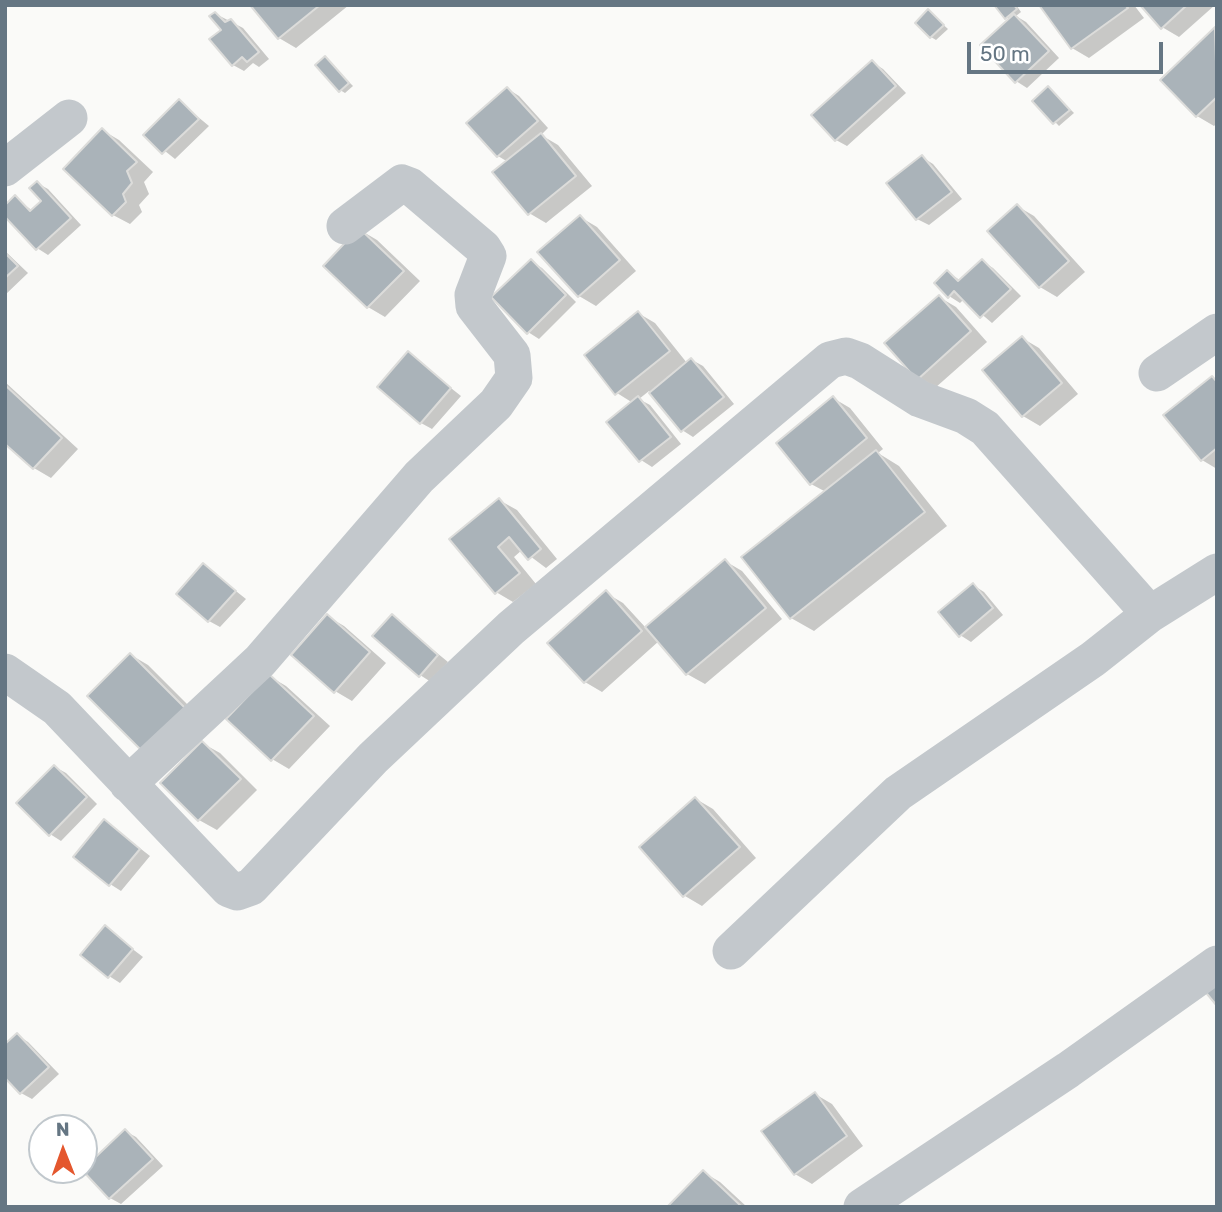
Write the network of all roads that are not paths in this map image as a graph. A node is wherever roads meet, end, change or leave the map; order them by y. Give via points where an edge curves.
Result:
1 (69, 118) dead end
2 (5, 168) edge
3 (345, 226) dead end
4 (1217, 332) edge
5 (1157, 373) dead end
6 (1217, 572) edge
7 (1150, 614) junction
8 (5, 672) edge
9 (128, 784) junction
10 (731, 951) dead end
11 (1217, 964) edge
12 (862, 1207) edge

1 - 2 street
3 - 9 street via 402,183 483,248 488,256 473,295 474,306 512,355 514,378 496,404 419,477 260,661
4 - 5 street
6 - 7 street
7 - 9 street via 985,428 967,416 920,399 846,356 830,360 511,628 373,758 251,887 237,892 229,889
7 - 10 street via 1093,659 898,793
8 - 9 street via 57,708
11 - 12 street

